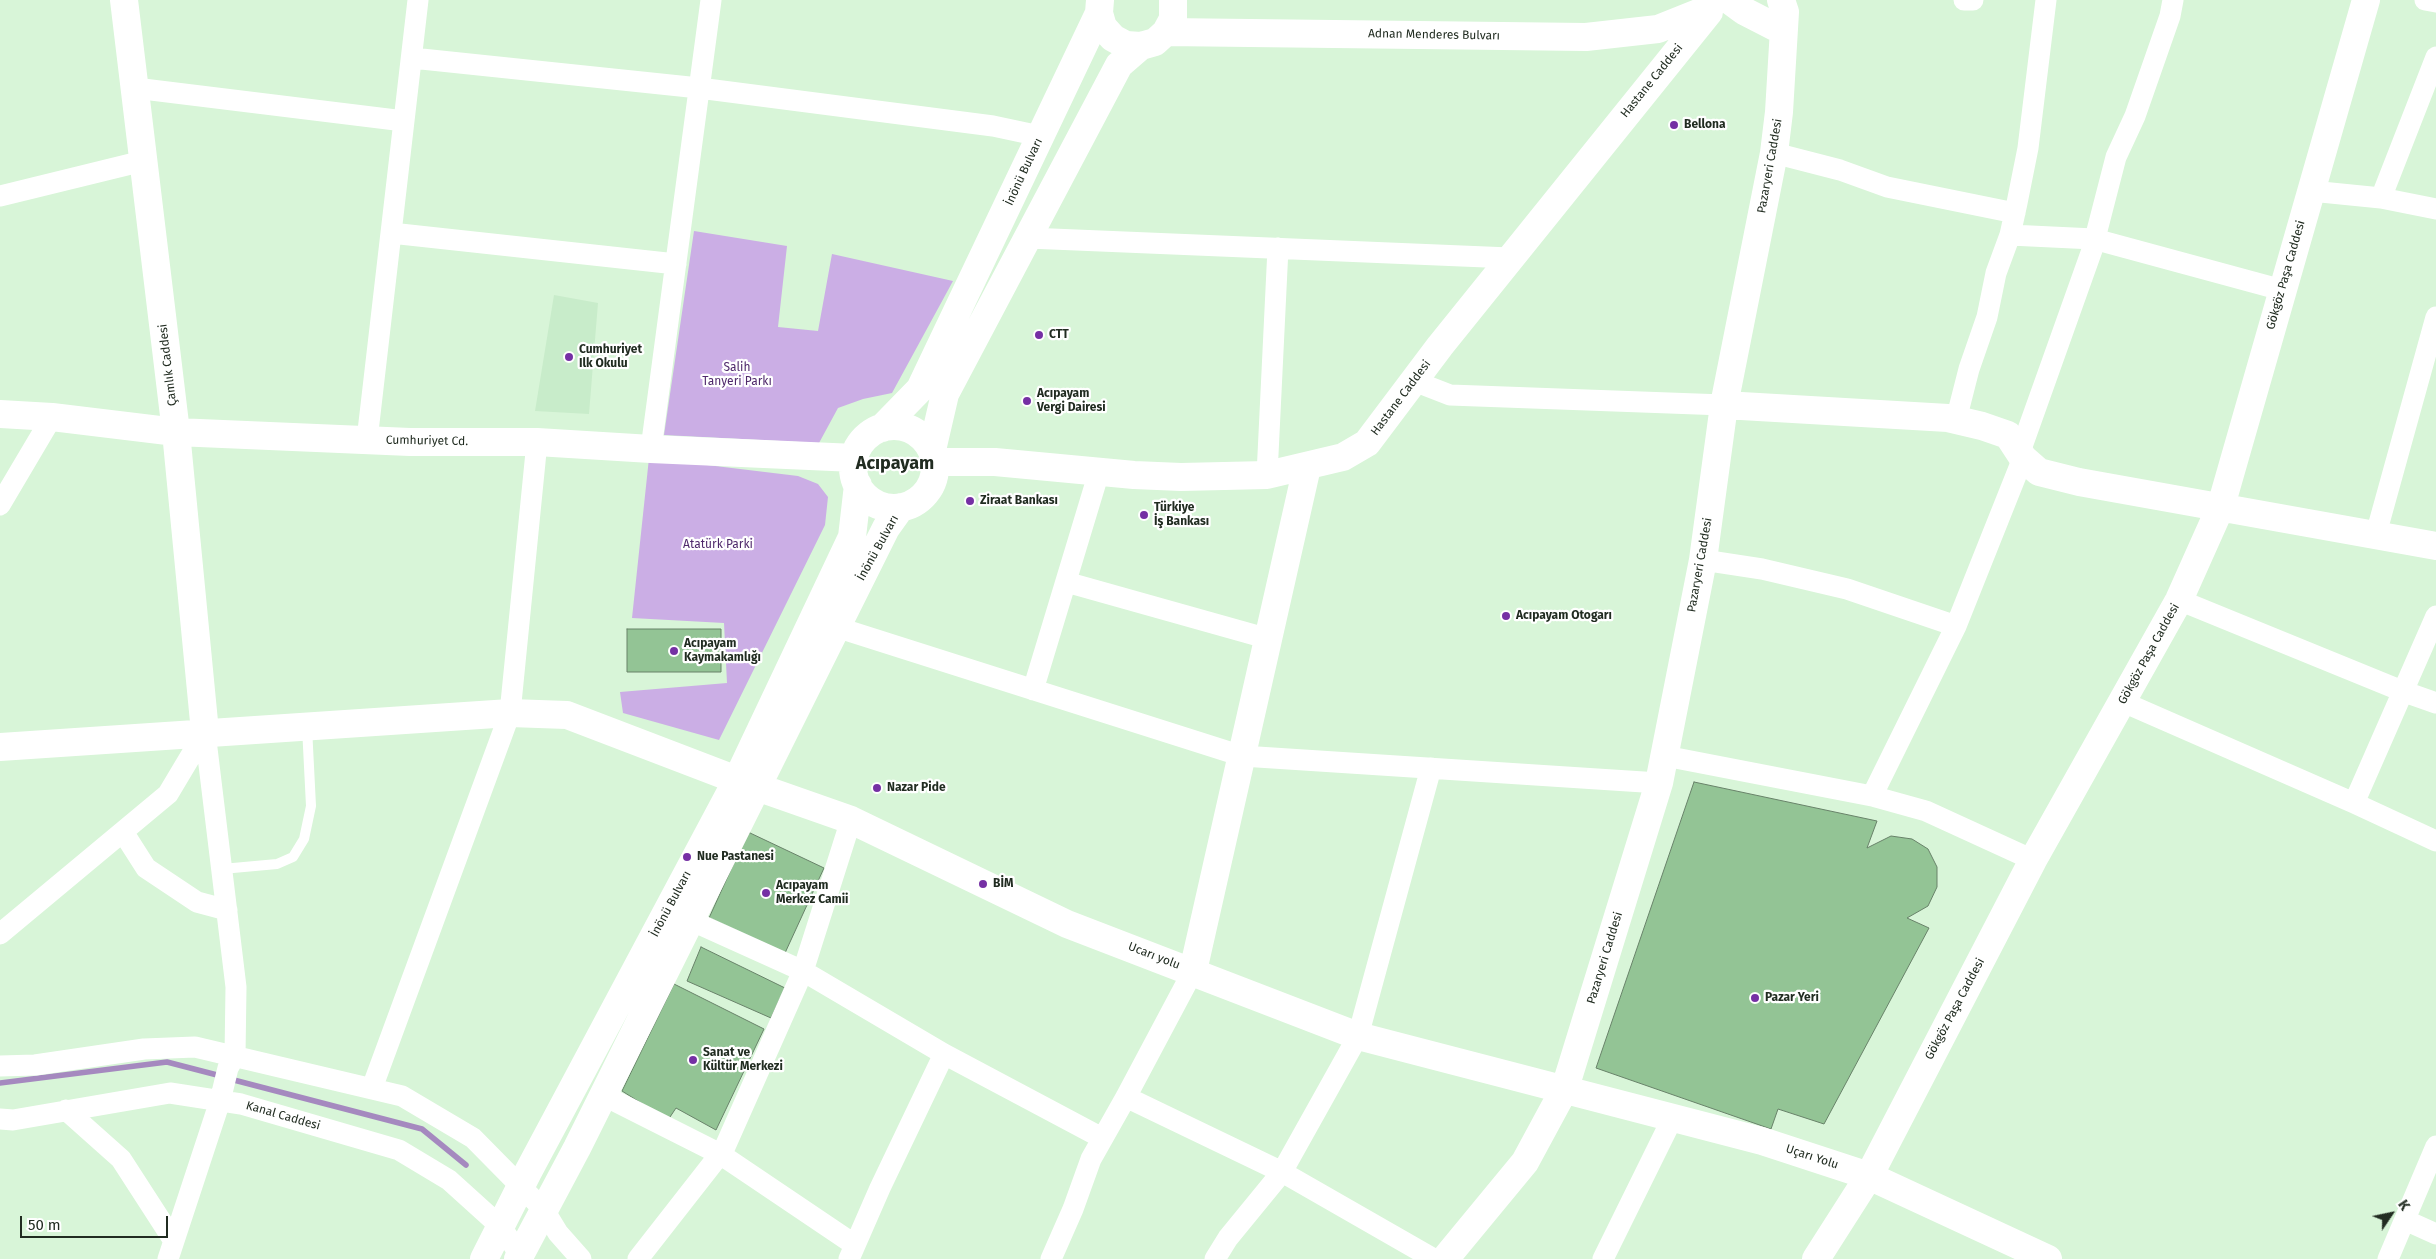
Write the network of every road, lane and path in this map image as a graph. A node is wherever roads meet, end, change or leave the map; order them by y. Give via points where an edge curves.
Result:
1 (124, 0) edge
2 (418, 0) edge
3 (711, 0) edge
4 (1173, 0) edge
5 (1673, 0) edge
6 (1781, 0) edge
7 (1786, 0) edge
8 (1964, 0) edge
9 (1973, 0) edge
10 (2046, 0) edge
11 (2173, 0) edge
12 (2366, 0) edge
13 (2425, 0) edge
14 (2436, 2) edge
15 (1099, 6) edge
16 (1716, 6) edge
17 (1783, 31) junction
18 (1166, 32) junction
19 (1141, 46) junction
20 (412, 58) junction
21 (2436, 58) edge
22 (135, 88) junction
23 (700, 88) junction
24 (404, 121) junction
25 (1040, 136) junction
26 (1774, 153) junction
27 (143, 161) junction
28 (2311, 191) junction
29 (0, 196) edge
30 (2381, 198) junction
31 (2436, 208) edge
32 (2015, 213) junction
33 (392, 233) junction
34 (2010, 235) junction
35 (1028, 238) junction
36 (2094, 239) junction
37 (1278, 248) junction
38 (1510, 258) junction
39 (676, 264) junction
40 (2282, 290) junction
41 (2436, 317) edge
42 (1414, 381) junction
43 (1724, 405) junction
44 (0, 414) edge
45 (52, 417) junction
46 (1956, 420) junction
47 (882, 428) junction
48 (176, 432) junction
49 (367, 440) junction
50 (537, 442) junction
51 (652, 449) junction
52 (2022, 455) junction
53 (933, 456) junction
54 (855, 458) junction
55 (1308, 467) junction
56 (1098, 472) junction
57 (1267, 475) junction
58 (858, 485) junction
59 (0, 505) edge
60 (2221, 506) junction
61 (901, 507) junction
62 (2376, 534) junction
63 (2436, 546) edge
64 (1703, 560) junction
65 (1066, 582) junction
66 (2179, 600) junction
67 (2436, 616) edge
68 (1956, 626) junction
69 (836, 627) junction
70 (1269, 638) junction
71 (1033, 690) junction
72 (2402, 691) junction
73 (2123, 702) junction
74 (2436, 703) edge
75 (510, 713) junction
76 (307, 727) junction
77 (205, 732) junction
78 (0, 747) edge
79 (1242, 756) junction
80 (1665, 756) junction
81 (1431, 768) junction
82 (747, 783) junction
83 (1659, 783) junction
84 (1872, 796) junction
85 (2354, 803) junction
86 (851, 820) junction
87 (123, 832) junction
88 (2436, 841) edge
89 (2033, 860) junction
90 (222, 869) junction
91 (227, 910) junction
92 (690, 920) junction
93 (0, 934) edge
94 (803, 971) junction
95 (1193, 971) junction
96 (1358, 1036) junction
97 (944, 1054) junction
98 (231, 1062) junction
99 (0, 1066) edge
100 (372, 1088) junction
101 (1565, 1088) junction
102 (603, 1095) junction
103 (1126, 1098) junction
104 (220, 1101) junction
105 (66, 1110) junction
106 (1673, 1117) junction
107 (0, 1119) edge
108 (1102, 1138) junction
109 (2436, 1146) edge
110 (720, 1154) junction
111 (1282, 1172) junction
112 (1869, 1176) junction
113 (521, 1187) junction
114 (544, 1210) junction
115 (2405, 1220) junction
116 (500, 1227) junction
117 (2436, 1234) edge
118 (171, 1250) edge
119 (852, 1252) edge
120 (520, 1258) edge
121 (484, 1259) edge
122 (581, 1259) edge
123 (638, 1259) edge
124 (1051, 1259) edge
125 (1215, 1259) edge
126 (1434, 1259) edge
127 (1445, 1259) edge
128 (1604, 1259) edge
129 (1816, 1259) edge
130 (2048, 1259) edge
131 (2388, 1259) edge

1 - 22 street, Çamlık Caddesi
2 - 20 street
3 - 23 street
4 - 18 street via 1173,19
5 - 16 street via 1687,10
6 - 7 street
6 - 17 street, Pazaryeri Caddesi via 1785,12
8 - 9 street
10 - 32 street via 2028,148
11 - 36 street via 2134,116 2116,157
12 - 28 street, Gökgöz Paşa Caddesi
13 - 14 street
15 - 19 street via 1103,27 1113,38 1126,45
15 - 25 street, İnönü Bulvarı
16 - 17 street via 1744,11
16 - 18 street, Adnan Menderes Bulvarı via 1658,29 1586,37
16 - 38 street, Hastane Caddesi
17 - 26 street, Pazaryeri Caddesi
18 - 19 street via 1155,42
19 - 35 street via 1119,64
20 - 23 street
20 - 24 street
21 - 30 street
22 - 24 street
22 - 27 street, Çamlık Caddesi
23 - 25 street via 993,126
23 - 39 street
24 - 33 street
25 - 47 street, İnönü Bulvarı via 920,389
26 - 32 street via 1840,170 1887,187
26 - 43 street, Pazaryeri Caddesi
27 - 29 street
27 - 48 street, Çamlık Caddesi
28 - 30 street
28 - 40 street, Gökgöz Paşa Caddesi
30 - 31 street
32 - 34 street
33 - 39 street
33 - 49 street
34 - 36 street
34 - 46 street via 1996,273 1987,317
35 - 37 street
35 - 53 street via 946,394
36 - 40 street
36 - 52 street
37 - 38 street
37 - 57 street
38 - 42 street, Hastane Caddesi
39 - 51 street
40 - 60 street, Gökgöz Paşa Caddesi
41 - 62 street
42 - 43 street via 1450,395
42 - 55 street, Hastane Caddesi via 1367,443 1343,457
43 - 46 street
43 - 64 street, Pazaryeri Caddesi
44 - 45 street, Cumhuriyet Cd.
45 - 48 street, Cumhuriyet Cd.
45 - 59 street
46 - 52 street via 2008,436
47 - 53 street via 905,427 926,440
47 - 54 street via 869,434
48 - 49 street, Cumhuriyet Cd.
48 - 77 street, Çamlık Caddesi
49 - 50 street, Cumhuriyet Cd.
50 - 51 street, Cumhuriyet Cd.
50 - 75 street
51 - 54 street, Cumhuriyet Cd.
52 - 60 street via 2039,472
52 - 68 street
53 - 56 street, Hastane Caddesi
53 - 61 street via 934,474 923,496
54 - 58 street via 854,472
55 - 57 street, Hastane Caddesi
55 - 70 street
56 - 57 street, Hastane Caddesi via 1182,477
56 - 65 street
58 - 61 street via 876,503
58 - 82 street, İnönü Bulvarı via 852,537
60 - 62 street
60 - 66 street, Gökgöz Paşa Caddesi
61 - 69 street, İnönü Bulvarı via 886,528
62 - 63 street
64 - 68 street via 1762,569 1847,589
64 - 80 street, Pazaryeri Caddesi
65 - 70 street
65 - 71 street
66 - 72 street
66 - 73 street, Gökgöz Paşa Caddesi
67 - 72 street
68 - 84 street
69 - 71 street
69 - 82 street, İnönü Bulvarı
70 - 79 street
71 - 79 street
72 - 74 street
72 - 85 street
73 - 85 street
73 - 89 street, Gökgöz Paşa Caddesi
75 - 76 street, Ucarı yolu
75 - 82 street, Ucarı yolu via 566,715
75 - 100 street
76 - 77 street, Ucarı yolu
76 - 90 lane via 311,806 304,839 293,857 277,864
77 - 78 street, Ucarı yolu
77 - 87 street via 168,794
77 - 90 street
79 - 81 street
79 - 95 street
80 - 83 street, Pazaryeri Caddesi
80 - 84 street
81 - 83 street
81 - 96 street
82 - 86 street, Ucarı yolu
82 - 92 street, İnönü Bulvarı
82 - 113 street, İnönü Bulvarı
83 - 101 street, Pazaryeri Caddesi
84 - 89 street via 1926,811
85 - 88 street
86 - 94 street
86 - 95 street, Ucarı yolu via 1067,924
87 - 91 street via 146,868 197,902
87 - 93 street
89 - 112 street, Gökgöz Paşa Caddesi
90 - 91 street
91 - 98 street via 236,987
92 - 94 street
92 - 102 street, İnönü Bulvarı
94 - 97 street
94 - 110 street
95 - 96 street, Ucarı yolu
95 - 103 street
96 - 101 street, Ucarı yolu
96 - 111 street
97 - 108 street
97 - 119 street
98 - 99 street via 195,1047 144,1049 35,1065
98 - 100 street
98 - 104 street
100 - 113 street via 402,1096 473,1138
101 - 106 street, Uçarı Yolu
101 - 127 street, Pazaryeri Caddesi via 1525,1162
102 - 110 street
102 - 114 street, İnönü Bulvarı
103 - 108 street
103 - 111 street
104 - 105 street, Kanal Caddesi via 170,1093
104 - 116 street, Kanal Caddesi via 241,1104 399,1150 449,1180
104 - 118 street
105 - 107 street, Kanal Caddesi via 13,1120
105 - 118 street via 121,1159
106 - 112 street, Uçarı Yolu via 1762,1141
106 - 128 street
108 - 124 street
109 - 115 street
110 - 119 street
110 - 123 street
111 - 125 street via 1228,1238
111 - 126 street
112 - 129 street, Gökgöz Paşa Caddesi
112 - 130 street, Uçarı Yolu
113 - 114 street
113 - 116 street, İnönü Bulvarı
114 - 120 street, İnönü Bulvarı
114 - 122 street via 558,1233
115 - 117 street
115 - 131 street
116 - 120 street, Kanal Caddesi
116 - 121 street, İnönü Bulvarı

